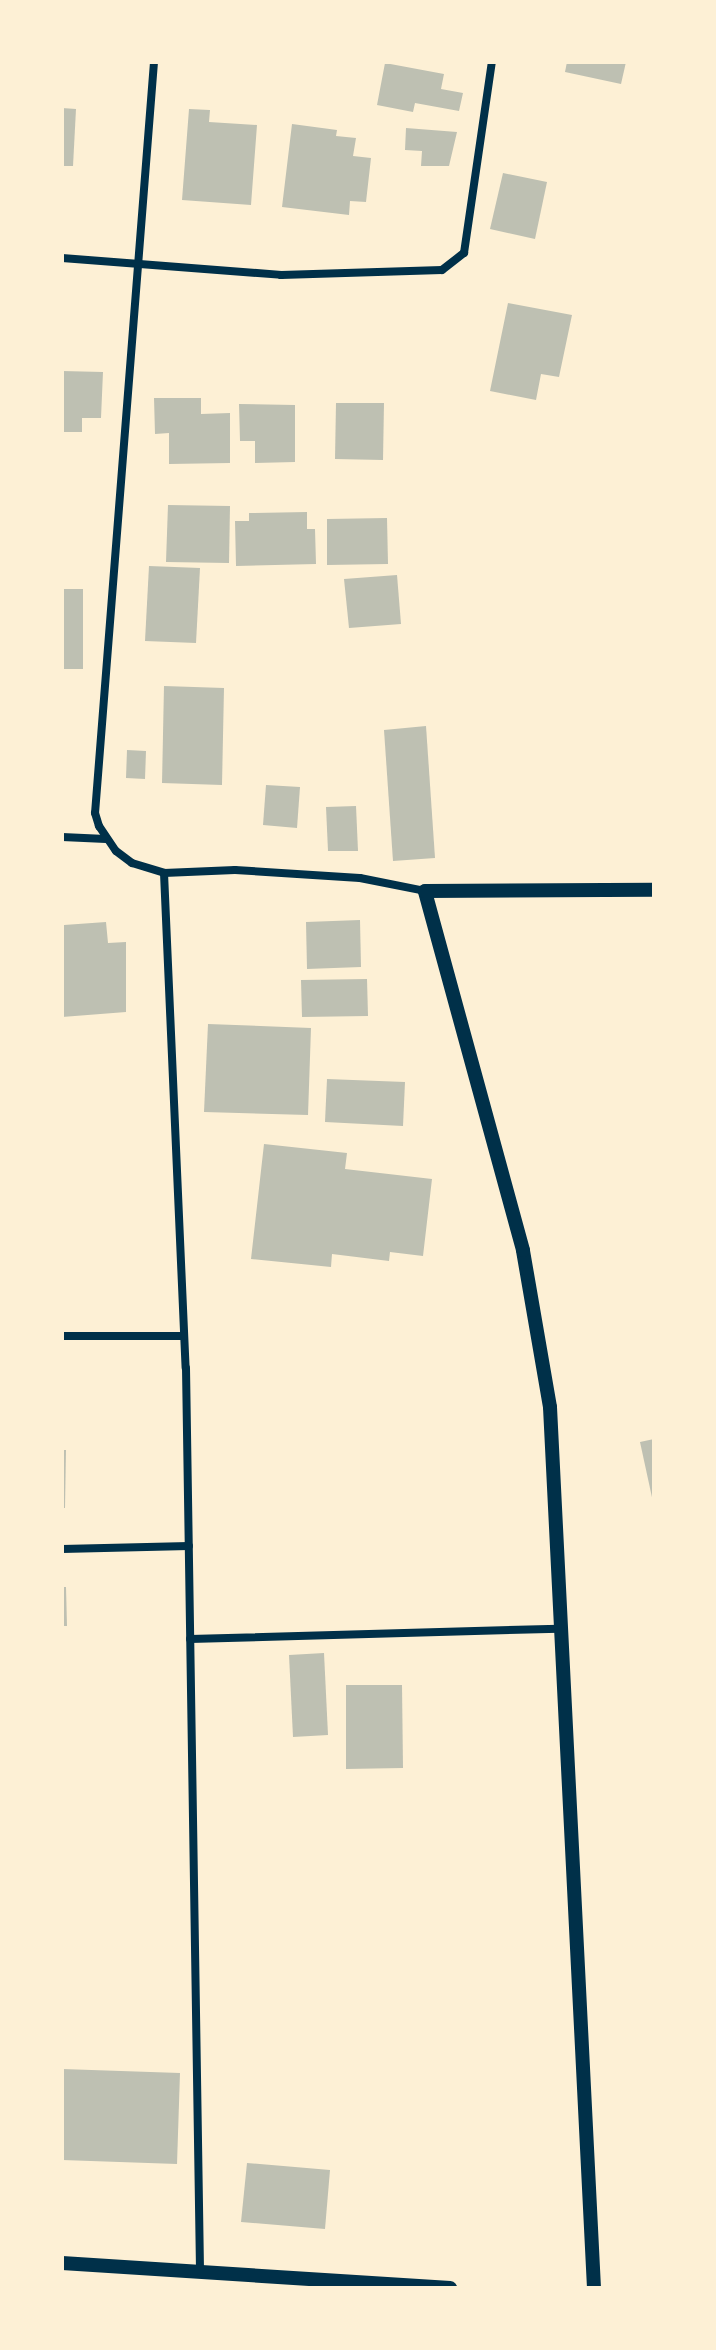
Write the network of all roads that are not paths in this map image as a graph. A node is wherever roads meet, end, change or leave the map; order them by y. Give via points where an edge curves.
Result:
1 (154, 62) edge
2 (492, 62) edge
3 (62, 258) edge
4 (138, 261) junction
5 (62, 837) edge
6 (106, 839) junction
7 (164, 873) junction
8 (654, 890) edge
9 (425, 891) junction
10 (62, 1336) edge
11 (184, 1336) junction
12 (189, 1546) junction
13 (62, 1549) edge
14 (559, 1629) junction
15 (190, 1639) junction
16 (62, 2263) edge
17 (200, 2274) junction
18 (450, 2288) edge
19 (594, 2288) edge

1 - 4 street
2 - 4 street via 464,253 456,262 425,274 281,275 160,268
3 - 4 street
4 - 6 street via 95,813
5 - 6 street
6 - 7 street via 132,863
7 - 9 street via 235,870 360,878
7 - 11 street
8 - 9 street
9 - 14 street via 523,1250 550,1407
10 - 11 street
11 - 12 street
12 - 13 street
12 - 15 street
14 - 15 street
14 - 19 street
15 - 17 street
16 - 17 street
17 - 18 street

